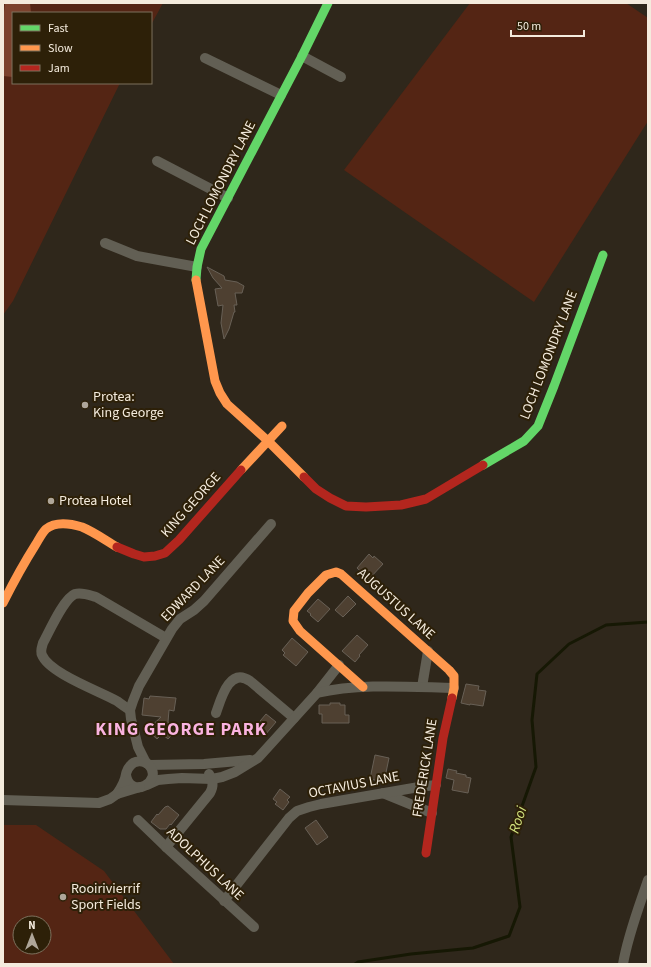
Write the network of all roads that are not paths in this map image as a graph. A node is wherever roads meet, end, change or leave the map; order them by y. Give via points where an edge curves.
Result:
1 (328, 3) edge
2 (302, 56) junction
3 (205, 58) dead end
4 (341, 77) dead end
5 (281, 95) junction
6 (157, 161) dead end
7 (228, 198) junction
8 (105, 243) dead end
9 (603, 255) dead end
10 (197, 267) junction
11 (282, 426) dead end
12 (268, 441) junction
13 (270, 524) dead end
14 (3, 603) edge
15 (166, 638) junction
16 (428, 651) junction
17 (339, 665) junction
18 (363, 687) junction
19 (422, 687) junction
20 (454, 688) junction
21 (317, 693) junction
22 (130, 710) junction
23 (216, 713) dead end
24 (294, 718) junction
25 (138, 747) junction
26 (258, 758) junction
27 (131, 764) junction
28 (148, 764) junction
29 (204, 764) junction
30 (126, 774) junction
31 (212, 779) junction
32 (436, 785) junction
33 (143, 786) junction
34 (383, 793) junction
35 (117, 794) junction
36 (3, 800) edge
37 (432, 813) junction
38 (138, 820) dead end
39 (166, 848) junction
40 (426, 852) dead end
41 (648, 880) edge
42 (224, 901) junction
43 (254, 927) dead end
44 (623, 964) edge

1 - 2 street, LOCH LOMONDRY LANE
2 - 4 street
2 - 5 street, LOCH LOMONDRY LANE
3 - 5 street
5 - 7 street, LOCH LOMONDRY LANE
6 - 7 street
7 - 10 street, LOCH LOMONDRY LANE via 201,249
8 - 10 street via 137,256
9 - 12 street, LOCH LOMONDRY LANE via 538,426 524,441 426,499 401,505 346,506 316,489
10 - 12 street, LOCH LOMONDRY LANE via 197,292 214,381 227,404
11 - 12 street, KING GEORGE
12 - 14 street, KING GEORGE via 166,552 149,557 136,555 84,528 66,524 55,525 46,529 39,539
13 - 15 street, EDWARD LANE via 204,601 180,619
15 - 22 street, EDWARD LANE via 139,686
15 - 22 street via 96,597 79,594 73,595 64,604 43,643 41,654 58,672
16 - 17 street, AUGUSTUS LANE via 336,572 326,575 308,593 294,612 293,621 300,631
16 - 19 street
16 - 20 street, AUGUSTUS LANE via 453,674
17 - 18 street, AUGUSTUS LANE
17 - 21 street
18 - 19 street
18 - 21 street
19 - 20 street
20 - 32 street, FREDERICK LANE
21 - 24 street
22 - 25 street
23 - 24 street via 227,686 235,678 243,678
24 - 26 street
25 - 27 street
25 - 28 street
26 - 29 street
26 - 31 street via 227,775
27 - 28 street via 139,761
27 - 30 street
28 - 29 street
28 - 33 street via 152,770 151,781
29 - 31 street
30 - 33 street via 130,784
30 - 35 street
31 - 33 street via 158,780
31 - 39 street via 213,787 210,793
32 - 34 street, OCTAVIUS LANE
32 - 37 street, FREDERICK LANE
33 - 35 street
34 - 37 street
34 - 42 street, OCTAVIUS LANE via 321,804 297,812 289,818
35 - 36 street via 99,803
37 - 40 street, FREDERICK LANE
38 - 39 street, ADOLPHUS LANE
39 - 42 street, ADOLPHUS LANE
41 - 44 street via 634,919
42 - 43 street, ADOLPHUS LANE

